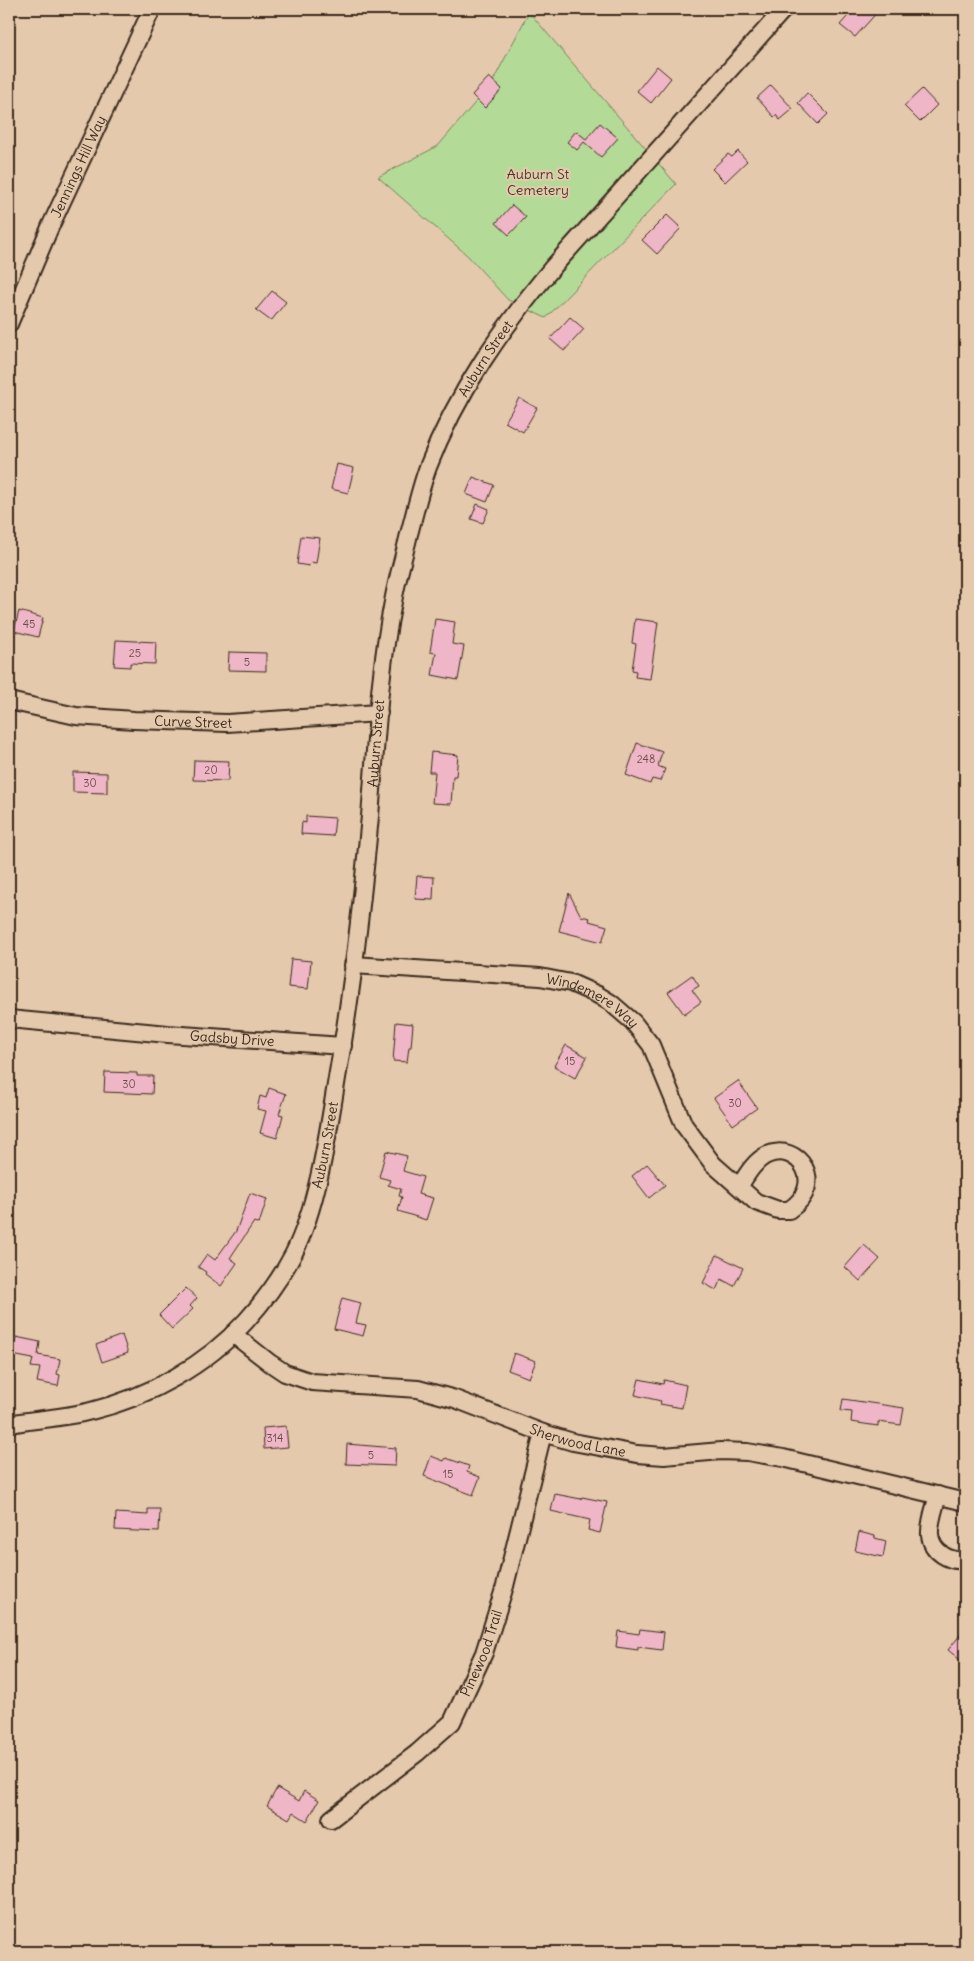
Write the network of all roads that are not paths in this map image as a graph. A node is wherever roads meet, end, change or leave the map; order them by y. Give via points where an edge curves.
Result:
1 (152, 9) edge
2 (784, 9) edge
3 (9, 324) edge
4 (9, 701) edge
5 (379, 713) junction
6 (353, 965) junction
7 (9, 1020) edge
8 (343, 1046) junction
9 (739, 1187) dead end
10 (233, 1334) junction
11 (9, 1424) edge
12 (543, 1433) junction
13 (938, 1495) junction
14 (965, 1502) edge
15 (965, 1560) edge
16 (331, 1819) dead end

1 - 3 street, Jennings Hill Way via 51,225
2 - 5 street, Auburn Street via 520,305 468,386 437,447 420,492 393,600
4 - 5 street, Curve Street via 76,716 217,723
5 - 6 street, Auburn Street
6 - 8 street, Auburn Street
6 - 9 street, Windemere Way via 540,977 571,983 598,995 622,1012 642,1034 657,1057 684,1125 713,1164
7 - 8 street, Gadsby Drive
8 - 10 street, Auburn Street via 322,1158 301,1236 287,1266 258,1307
10 - 11 street, Auburn Street via 190,1368 128,1399 92,1411
10 - 12 street, Sherwood Lane via 285,1373 303,1380 431,1392
12 - 13 street, Sherwood Lane via 637,1454 677,1456 746,1452
12 - 16 street, Pinewood Trail via 496,1615 484,1653 452,1722 418,1753
13 - 14 street, Sherwood Lane
13 - 15 street via 930,1530 932,1543 943,1556

